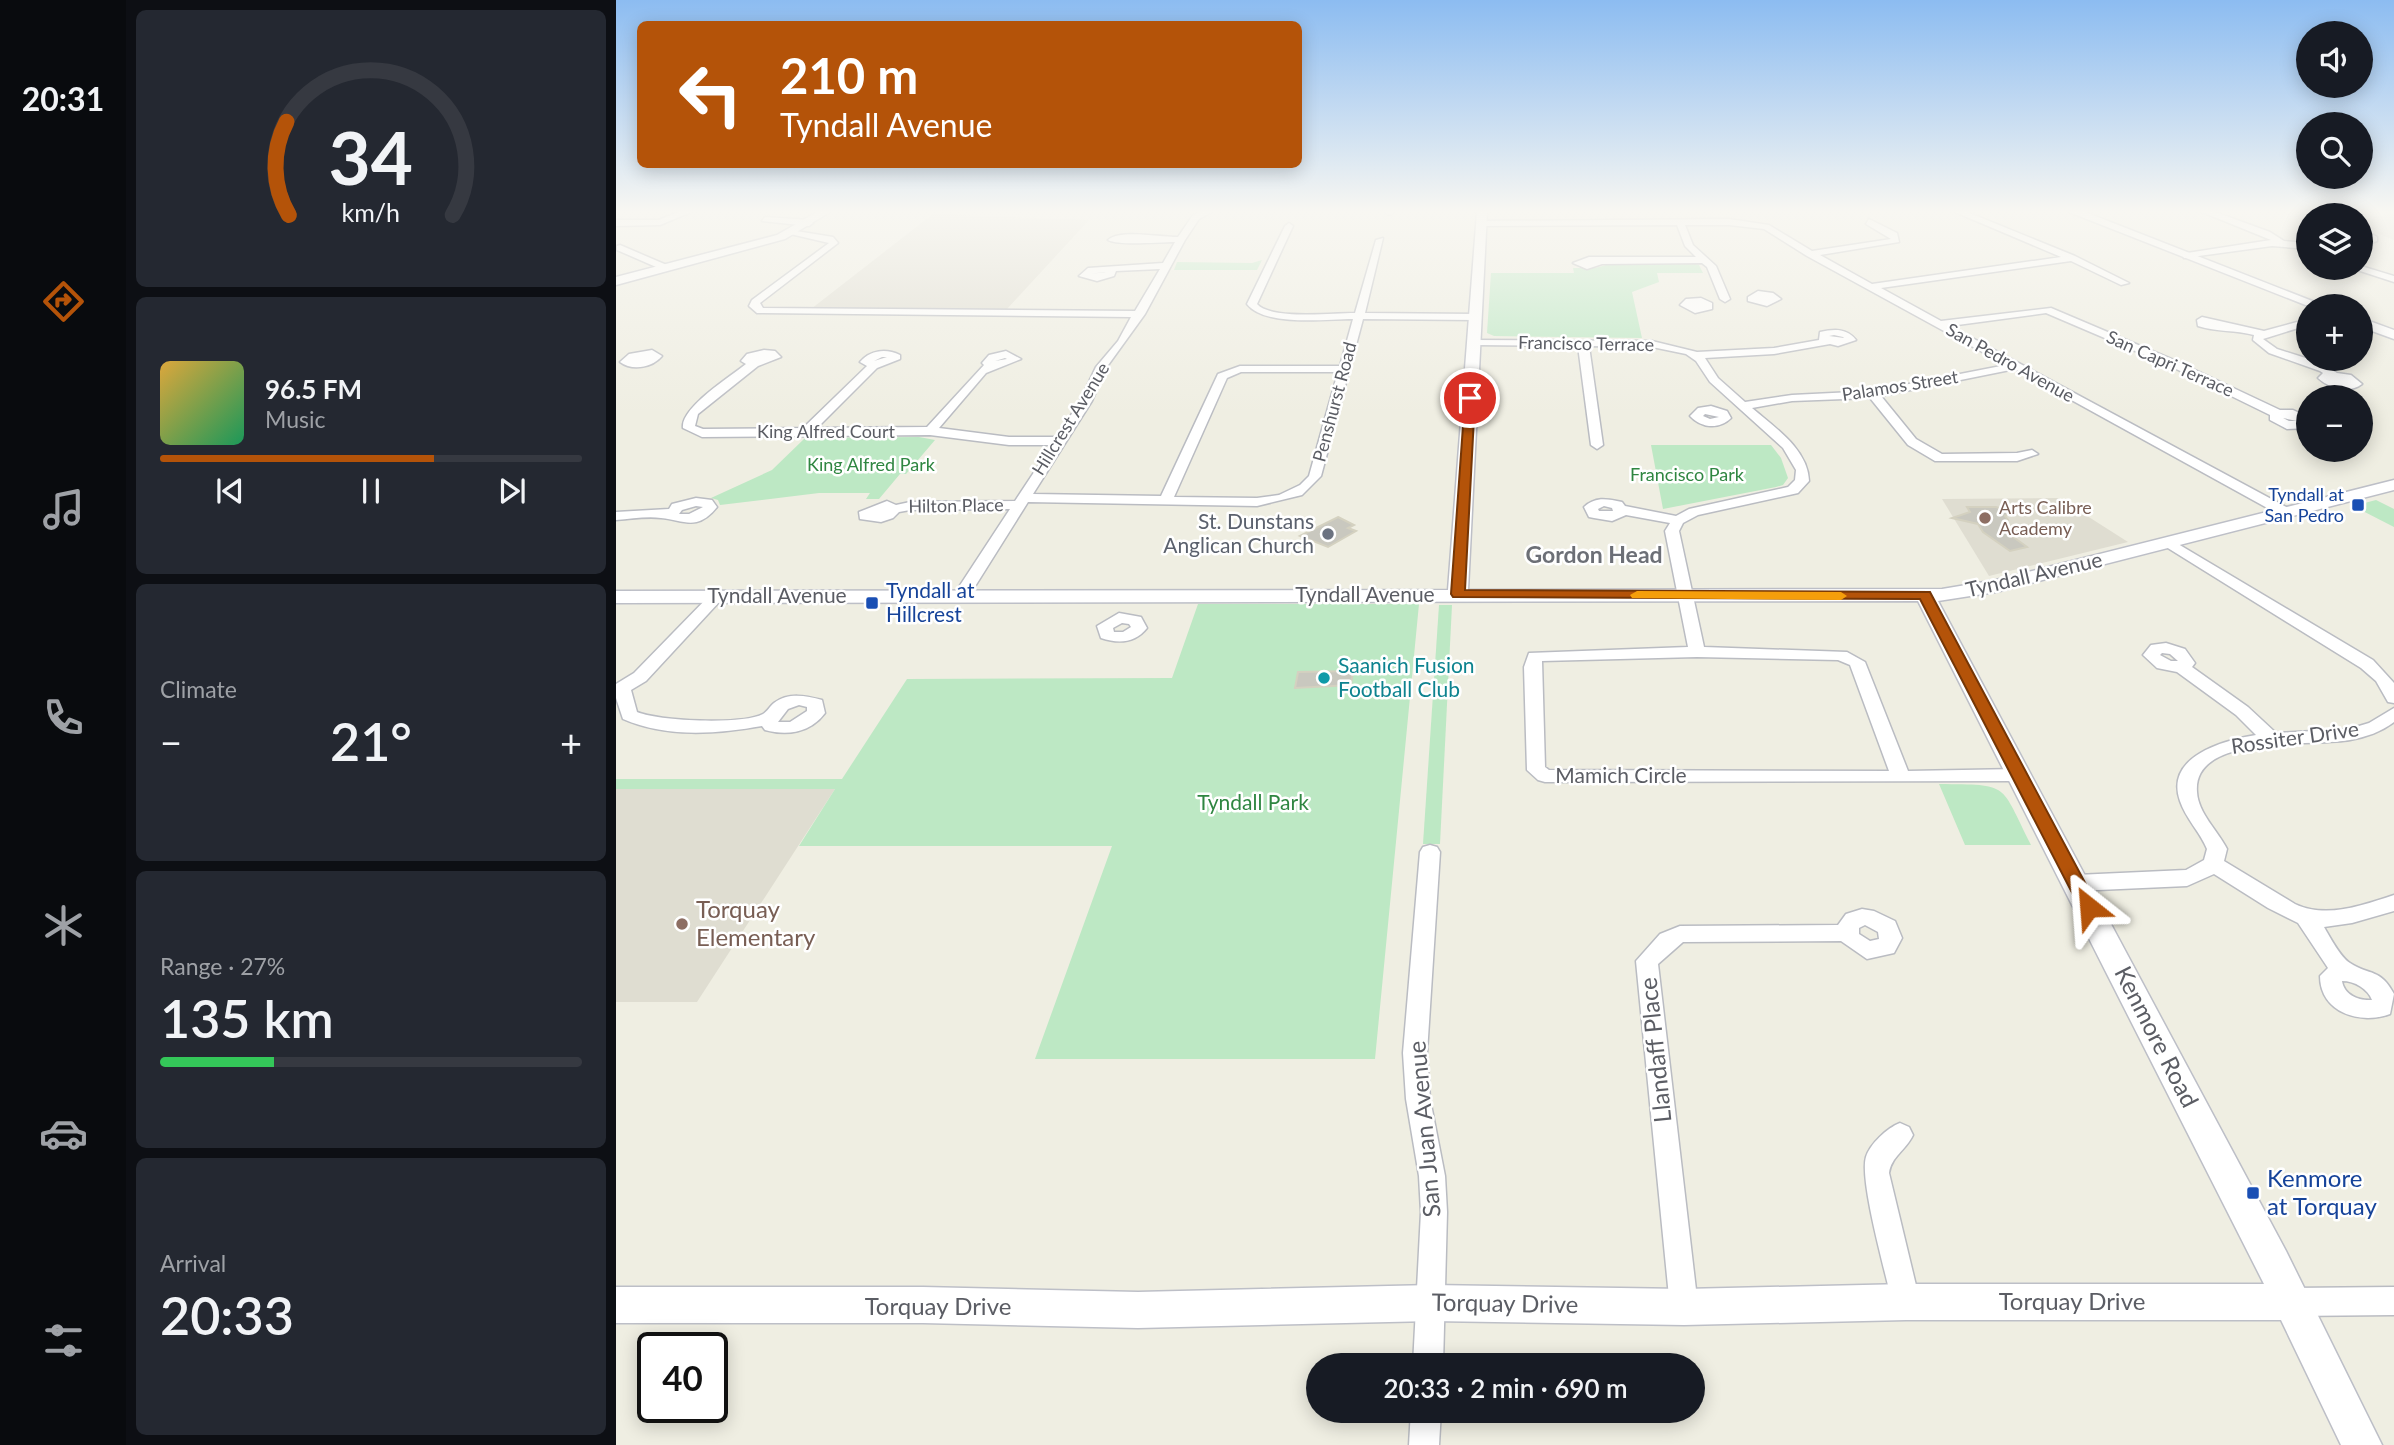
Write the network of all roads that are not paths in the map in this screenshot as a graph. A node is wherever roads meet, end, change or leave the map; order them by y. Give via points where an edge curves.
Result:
1 (785, 279) edge
2 (1158, 279) edge
3 (1265, 279) edge
4 (1369, 279) edge
5 (1478, 279) edge
6 (1717, 279) edge
7 (1856, 279) edge
8 (1923, 279) edge
9 (2117, 279) edge
10 (2249, 279) edge
11 (2124, 283) dead end
12 (1870, 287) junction
13 (2296, 297) edge
14 (1725, 299) junction
15 (1751, 299) dead end
16 (1707, 303) dead end
17 (1140, 314) junction
18 (1358, 317) junction
19 (1476, 317) junction
20 (1938, 324) junction
21 (2225, 325) dead end
22 (2296, 325) edge
23 (2373, 327) edge
24 (2264, 334) junction
25 (2394, 335) edge
26 (1829, 341) dead end
27 (1475, 342) junction
28 (1583, 343) junction
29 (1695, 355) junction
30 (755, 363) dead end
31 (874, 365) dead end
32 (992, 365) dead end
33 (2015, 366) junction
34 (1343, 369) junction
35 (2332, 374) dead end
36 (1873, 394) junction
37 (1744, 408) junction
38 (1723, 414) dead end
39 (2296, 416) edge
40 (930, 431) junction
41 (806, 432) junction
42 (1059, 441) junction
43 (1597, 445) dead end
44 (2032, 454) dead end
45 (2394, 485) edge
46 (1166, 499) junction
47 (1020, 502) junction
48 (894, 509) dead end
49 (1622, 510) dead end
50 (2286, 512) junction
51 (671, 513) dead end
52 (616, 516) edge
53 (1678, 520) junction
54 (2168, 542) junction
55 (1458, 594) junction
56 (1684, 595) junction
57 (1925, 595) junction
58 (961, 596) junction
59 (1134, 596) junction
60 (616, 597) edge
61 (716, 597) junction
62 (1125, 618) dead end
63 (1697, 652) junction
64 (2181, 667) dead end
65 (619, 690) edge
66 (2393, 694) edge
67 (2394, 714) edge
68 (768, 719) dead end
69 (2273, 741) junction
70 (2018, 775) junction
71 (1901, 777) junction
72 (1430, 852) dead end
73 (2213, 864) junction
74 (2076, 883) junction
75 (2394, 903) edge
76 (2306, 918) junction
77 (1847, 933) dead end
78 (2342, 971) dead end
79 (1900, 1135) dead end
80 (2394, 1301) edge
81 (1906, 1302) junction
82 (2292, 1302) junction
83 (1432, 1303) junction
84 (616, 1305) edge
85 (1684, 1307) junction
86 (1429, 1353) edge
87 (1425, 1423) edge
88 (1423, 1445) edge
89 (2362, 1445) edge

1 - 17 street via 754,306 761,311
2 - 17 street, Hillcrest Avenue
3 - 18 street via 1252,304 1254,309 1280,316
4 - 18 street, Penshurst Road
5 - 19 street
6 - 14 street
7 - 12 street, San Pedro Avenue
8 - 12 street
9 - 11 street
10 - 13 street
12 - 20 street, San Pedro Avenue
14 - 15 street
14 - 16 street
17 - 42 street, Hillcrest Avenue via 1101,367 1086,401
18 - 19 street
18 - 34 street, Penshurst Road
19 - 27 street
20 - 33 street, San Pedro Avenue
20 - 39 street, San Capri Terrace via 2046,310 2278,414
21 - 24 street
22 - 24 street
23 - 25 street
24 - 35 street via 2258,340 2266,348
26 - 29 street via 1774,351
27 - 28 street, Francisco Terrace
27 - 55 street
28 - 29 street, Francisco Terrace via 1663,344
28 - 43 street
29 - 37 street
30 - 41 street, King Alfred Court via 693,412 689,428 702,433
31 - 41 street
32 - 40 street via 982,370
33 - 36 street, Palamos Street
33 - 50 street, San Pedro Avenue
34 - 46 street via 1228,369
34 - 46 street, Penshurst Road via 1315,476 1307,487 1267,501
36 - 37 street, Palamos Street via 1792,398
36 - 44 street via 1912,442 1939,458
37 - 38 street, Palamos Street
37 - 53 street via 1788,446 1802,470 1802,481 1793,490 1694,512
40 - 41 street, King Alfred Court
40 - 42 street, King Alfred Court via 1009,441
42 - 47 street, Hillcrest Avenue
45 - 50 street, Tyndall Avenue
46 - 47 street, Penshurst Road
47 - 48 street, Hilton Place
47 - 58 street, Hillcrest Avenue
49 - 53 street
50 - 54 street, Tyndall Avenue
51 - 52 street
53 - 56 street via 1672,531
54 - 57 street, Tyndall Avenue via 1996,586
54 - 66 street via 2367,664
55 - 56 street, Tyndall Avenue
55 - 59 street, Tyndall Avenue
56 - 57 street, Tyndall Avenue
56 - 63 street
57 - 70 street, Kenmore Road
58 - 59 street, Tyndall Avenue
58 - 61 street, Tyndall Avenue
59 - 62 street
60 - 61 street, Tyndall Avenue
61 - 65 street via 639,677
63 - 71 street, Mamich Circle via 1841,654 1857,662
63 - 71 street, Mamich Circle via 1535,656 1536,770 1545,776
64 - 69 street via 2242,711
65 - 68 street via 629,715 640,722 743,724
67 - 69 street, Rossiter Drive via 2381,724 2357,731
69 - 73 street, Rossiter Drive via 2215,750 2197,763 2189,777 2187,795 2217,849
70 - 71 street, Mamich Circle
70 - 74 street, Kenmore Road
72 - 83 street, San Juan Avenue via 1415,1053 1432,1176
73 - 74 street via 2187,878
73 - 76 street
74 - 82 street, Kenmore Road
75 - 76 street via 2328,919
76 - 78 street
77 - 85 street, Llandaff Place via 1680,934 1647,961
79 - 81 street via 1878,1158 1876,1174
80 - 82 street, Torquay Drive
81 - 82 street, Torquay Drive
81 - 85 street, Torquay Drive
82 - 89 street, Kenmore Road
83 - 84 street, Torquay Drive via 1138,1310
83 - 85 street, Torquay Drive
83 - 86 street, San Juan Avenue
87 - 88 street

